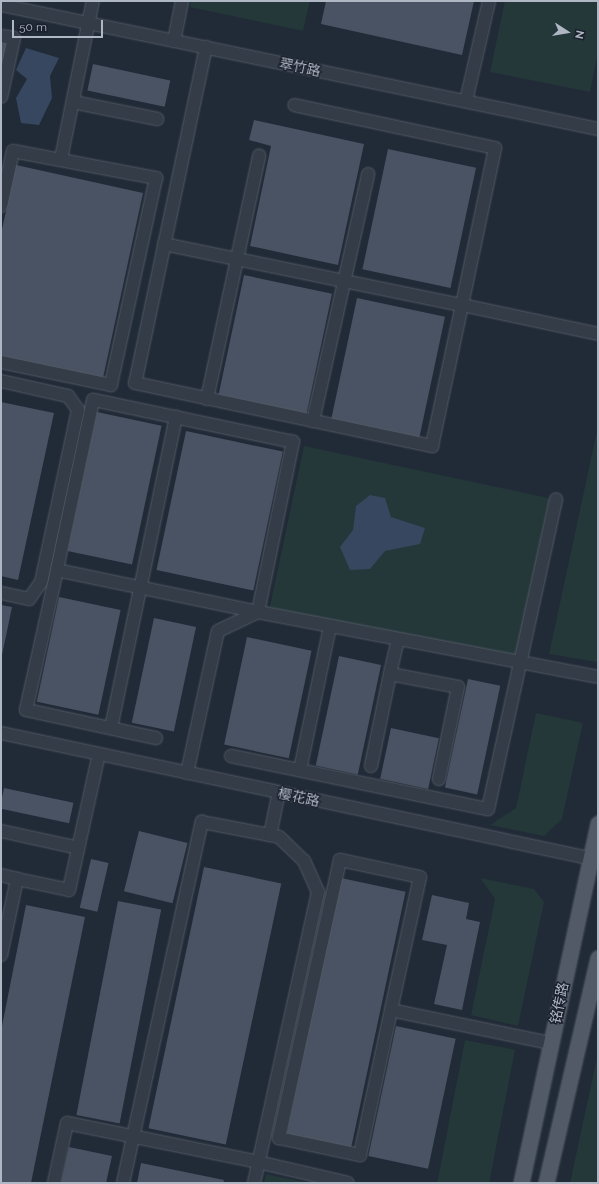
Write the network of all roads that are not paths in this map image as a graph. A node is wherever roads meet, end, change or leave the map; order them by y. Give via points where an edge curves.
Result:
1 (94, 1) edge
2 (182, 1) edge
3 (489, 1) edge
4 (1, 4) edge
5 (89, 23) junction
6 (1, 36) edge
7 (174, 41) junction
8 (206, 47) junction
9 (1, 95) edge
10 (466, 101) junction
11 (73, 102) junction
12 (295, 105) dead end
13 (157, 119) dead end
14 (598, 129) edge
15 (260, 156) dead end
16 (61, 159) junction
17 (368, 174) dead end
18 (1, 206) edge
19 (164, 244) junction
20 (239, 259) junction
21 (344, 281) junction
22 (462, 305) junction
23 (598, 334) edge
24 (1, 362) edge
25 (1, 381) edge
26 (207, 399) junction
27 (176, 418) junction
28 (313, 421) junction
29 (556, 499) dead end
30 (57, 570) junction
31 (141, 587) junction
32 (1, 594) edge
33 (258, 612) junction
34 (330, 626) junction
35 (398, 638) junction
36 (521, 662) junction
37 (390, 674) junction
38 (598, 677) edge
39 (111, 728) junction
40 (1, 733) edge
41 (156, 738) dead end
42 (99, 754) junction
43 (231, 756) dead end
44 (370, 766) dead end
45 (300, 770) junction
46 (187, 773) junction
47 (439, 779) dead end
48 (278, 792) junction
49 (598, 823) edge
50 (1, 831) edge
51 (270, 835) junction
52 (78, 848) junction
53 (594, 860) edge
54 (1, 876) edge
55 (17, 879) junction
56 (1, 955) edge
57 (598, 958) edge
58 (391, 1010) junction
59 (551, 1042) junction
60 (133, 1137) junction
61 (258, 1162) junction
62 (351, 1182) edge
63 (54, 1183) edge
64 (122, 1183) edge
65 (254, 1183) edge
66 (521, 1183) edge
67 (546, 1183) edge

1 - 5 street
2 - 7 street
3 - 10 street
4 - 5 street, 翠竹路
5 - 7 street, 翠竹路
5 - 11 street
6 - 9 street via 14,38
7 - 8 street, 翠竹路
8 - 10 street, 翠竹路
8 - 19 street
10 - 14 street, 翠竹路
11 - 13 street
11 - 16 street
12 - 22 street via 495,148
15 - 20 street
16 - 18 street via 13,150
16 - 24 street via 156,178 111,385
17 - 21 street
19 - 20 street
19 - 26 street via 135,383
20 - 21 street
20 - 26 street
21 - 22 street
21 - 28 street
22 - 23 street
22 - 28 street via 432,446
25 - 32 street via 68,396 78,410 41,582 29,599
26 - 28 street
27 - 30 street via 93,400
27 - 31 street
27 - 33 street via 293,442
29 - 36 street
30 - 31 street
30 - 39 street via 26,710
31 - 33 street
31 - 39 street
33 - 34 street
33 - 46 street via 218,631
34 - 35 street
34 - 45 street
35 - 36 street
35 - 37 street
36 - 38 street
36 - 45 street via 488,809
37 - 44 street
37 - 47 street via 458,687
39 - 41 street
40 - 42 street, 樱花路
42 - 46 street, 樱花路
42 - 52 street
43 - 45 street
46 - 48 street, 樱花路
48 - 51 street
48 - 53 street, 樱花路
49 - 53 main road, 铭传路
50 - 52 street
51 - 60 street via 202,822
51 - 61 street via 279,837 304,861 318,892
52 - 55 street via 68,890
53 - 59 main road, 铭传路
54 - 55 street
55 - 56 street
57 - 67 main road, 铭传路
58 - 58 street via 360,1155 279,1138 340,860 420,877
58 - 59 street
59 - 66 main road, 铭传路
60 - 61 street
60 - 63 street via 66,1124
60 - 64 street
61 - 62 street
61 - 65 street

